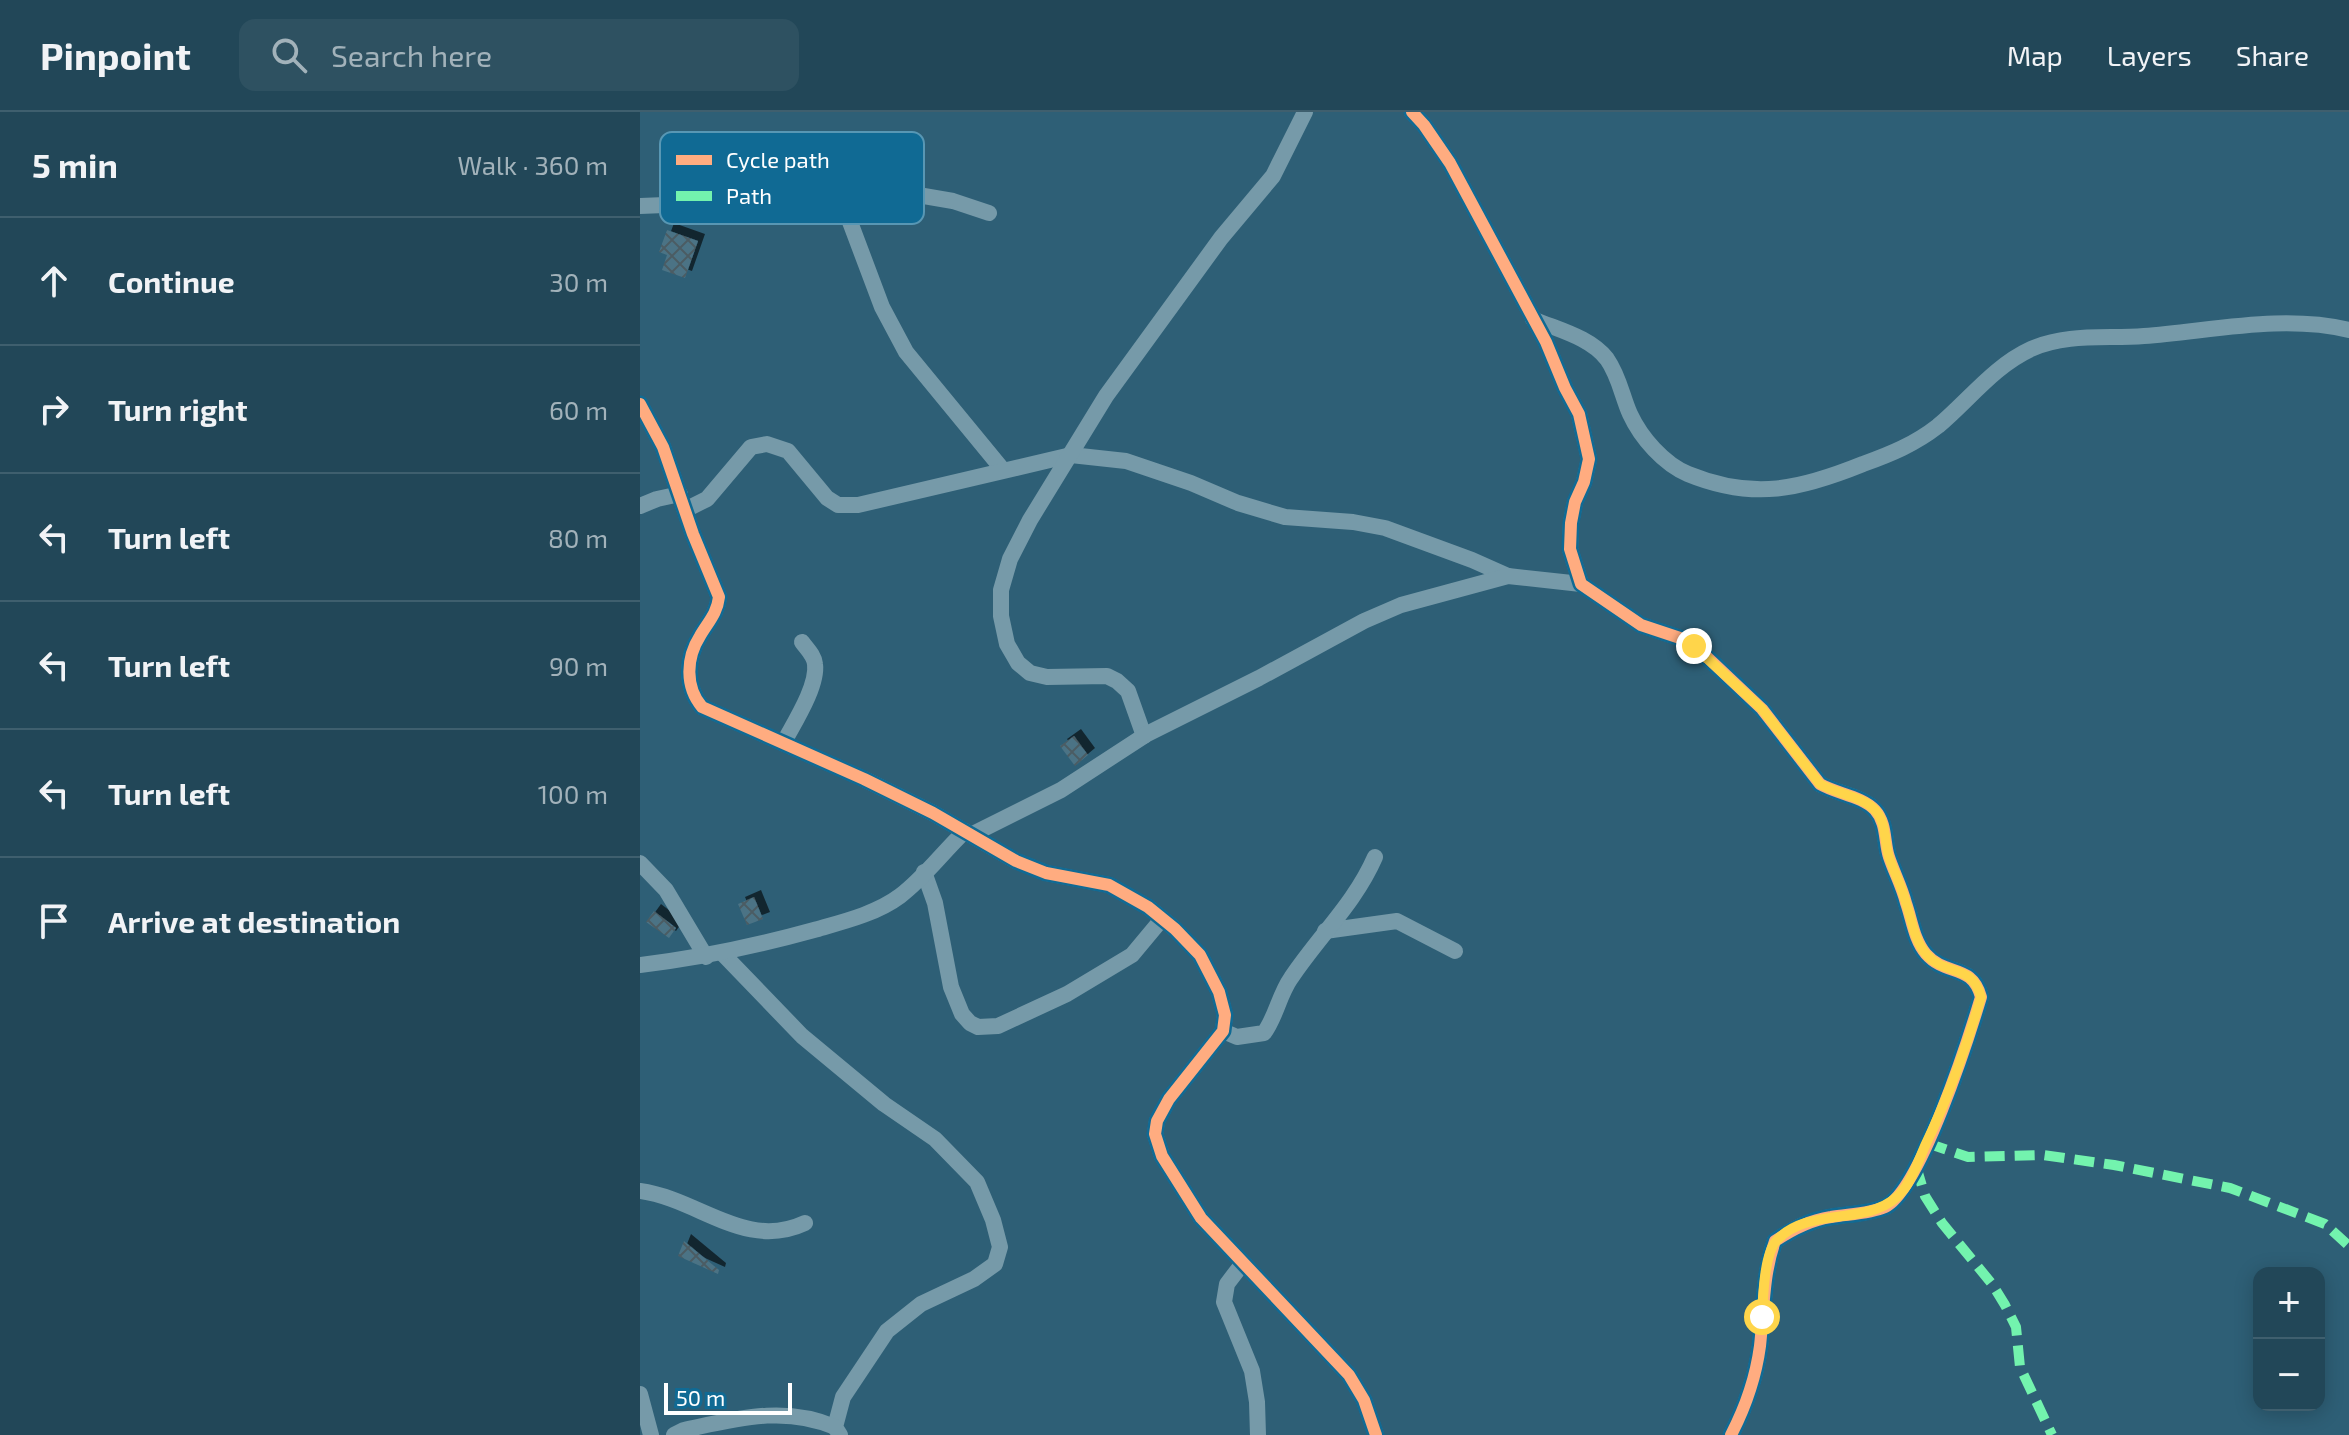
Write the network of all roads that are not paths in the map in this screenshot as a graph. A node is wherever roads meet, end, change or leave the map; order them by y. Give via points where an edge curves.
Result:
1 (1305, 112) edge
2 (1412, 112) edge
3 (924, 196) edge
4 (660, 205) edge
5 (640, 206) edge
6 (989, 213) dead end
7 (851, 224) edge
8 (1533, 319) junction
9 (2349, 330) edge
10 (640, 404) edge
11 (1071, 455) junction
12 (1003, 470) junction
13 (683, 502) junction
14 (640, 506) edge
15 (1508, 576) junction
16 (1581, 584) junction
17 (802, 642) dead end
18 (1144, 736) junction
19 (784, 742) junction
20 (968, 833) junction
21 (1375, 857) dead end
22 (640, 863) edge
23 (924, 872) junction
24 (1162, 919) junction
25 (1325, 931) junction
26 (1455, 951) dead end
27 (714, 955) junction
28 (640, 965) edge
29 (1223, 1031) junction
30 (640, 1191) edge
31 (805, 1223) dead end
32 (1243, 1263) junction
33 (640, 1394) edge
34 (837, 1431) edge
35 (651, 1435) edge
36 (674, 1435) edge
37 (1258, 1435) edge
38 (1376, 1435) edge
39 (1731, 1435) edge

1 - 11 street via 1273,176 1164,314
2 - 8 street via 1450,163
3 - 6 street
4 - 5 street
7 - 12 street via 882,307 906,352
8 - 9 street via 1590,343 1607,359 1631,415 1663,459 1687,474 1769,491 1824,480 1907,448 2009,361 2063,339 2256,325
8 - 16 street via 1586,436 1589,459 1571,523 1570,549
10 - 13 street
11 - 12 street
11 - 15 street via 1126,461 1285,517 1385,528
11 - 18 street via 1010,559 1001,590 1007,644 1030,673 1107,676 1117,681 1128,691
12 - 13 street via 858,505 838,505 788,451 767,444 751,447 714,491
13 - 14 street
13 - 19 street via 719,597 718,608 693,649 692,695 717,716
15 - 16 street
15 - 18 street via 1415,600 1364,621
16 - 39 street via 1641,625 1694,646 1762,709 1820,784 1877,812 1925,952 1933,961 1970,976 1981,997 1939,1118 1904,1189 1887,1207 1827,1217 1775,1241 1754,1374
17 - 19 street via 815,664 814,676
18 - 20 street via 1061,790
19 - 20 street
20 - 23 street
20 - 24 street via 1046,873 1109,885
21 - 25 street via 1349,904
22 - 27 street
23 - 24 street via 951,987 962,1014 978,1027 998,1026 1067,994 1132,955
23 - 27 street via 882,907 841,923
24 - 29 street via 1200,955 1219,992
25 - 26 street via 1397,921
25 - 29 street via 1279,997 1264,1033 1237,1037
27 - 28 street
27 - 34 street via 802,1036 935,1139 977,1182 1000,1247 995,1264 921,1304 887,1331 843,1397
29 - 32 street via 1169,1099 1155,1134 1162,1156 1201,1218
30 - 31 street via 684,1202 742,1229 788,1231
32 - 37 street via 1227,1284 1224,1302 1252,1371
32 - 38 street via 1349,1375
33 - 35 street
34 - 36 street via 801,1415 769,1413

